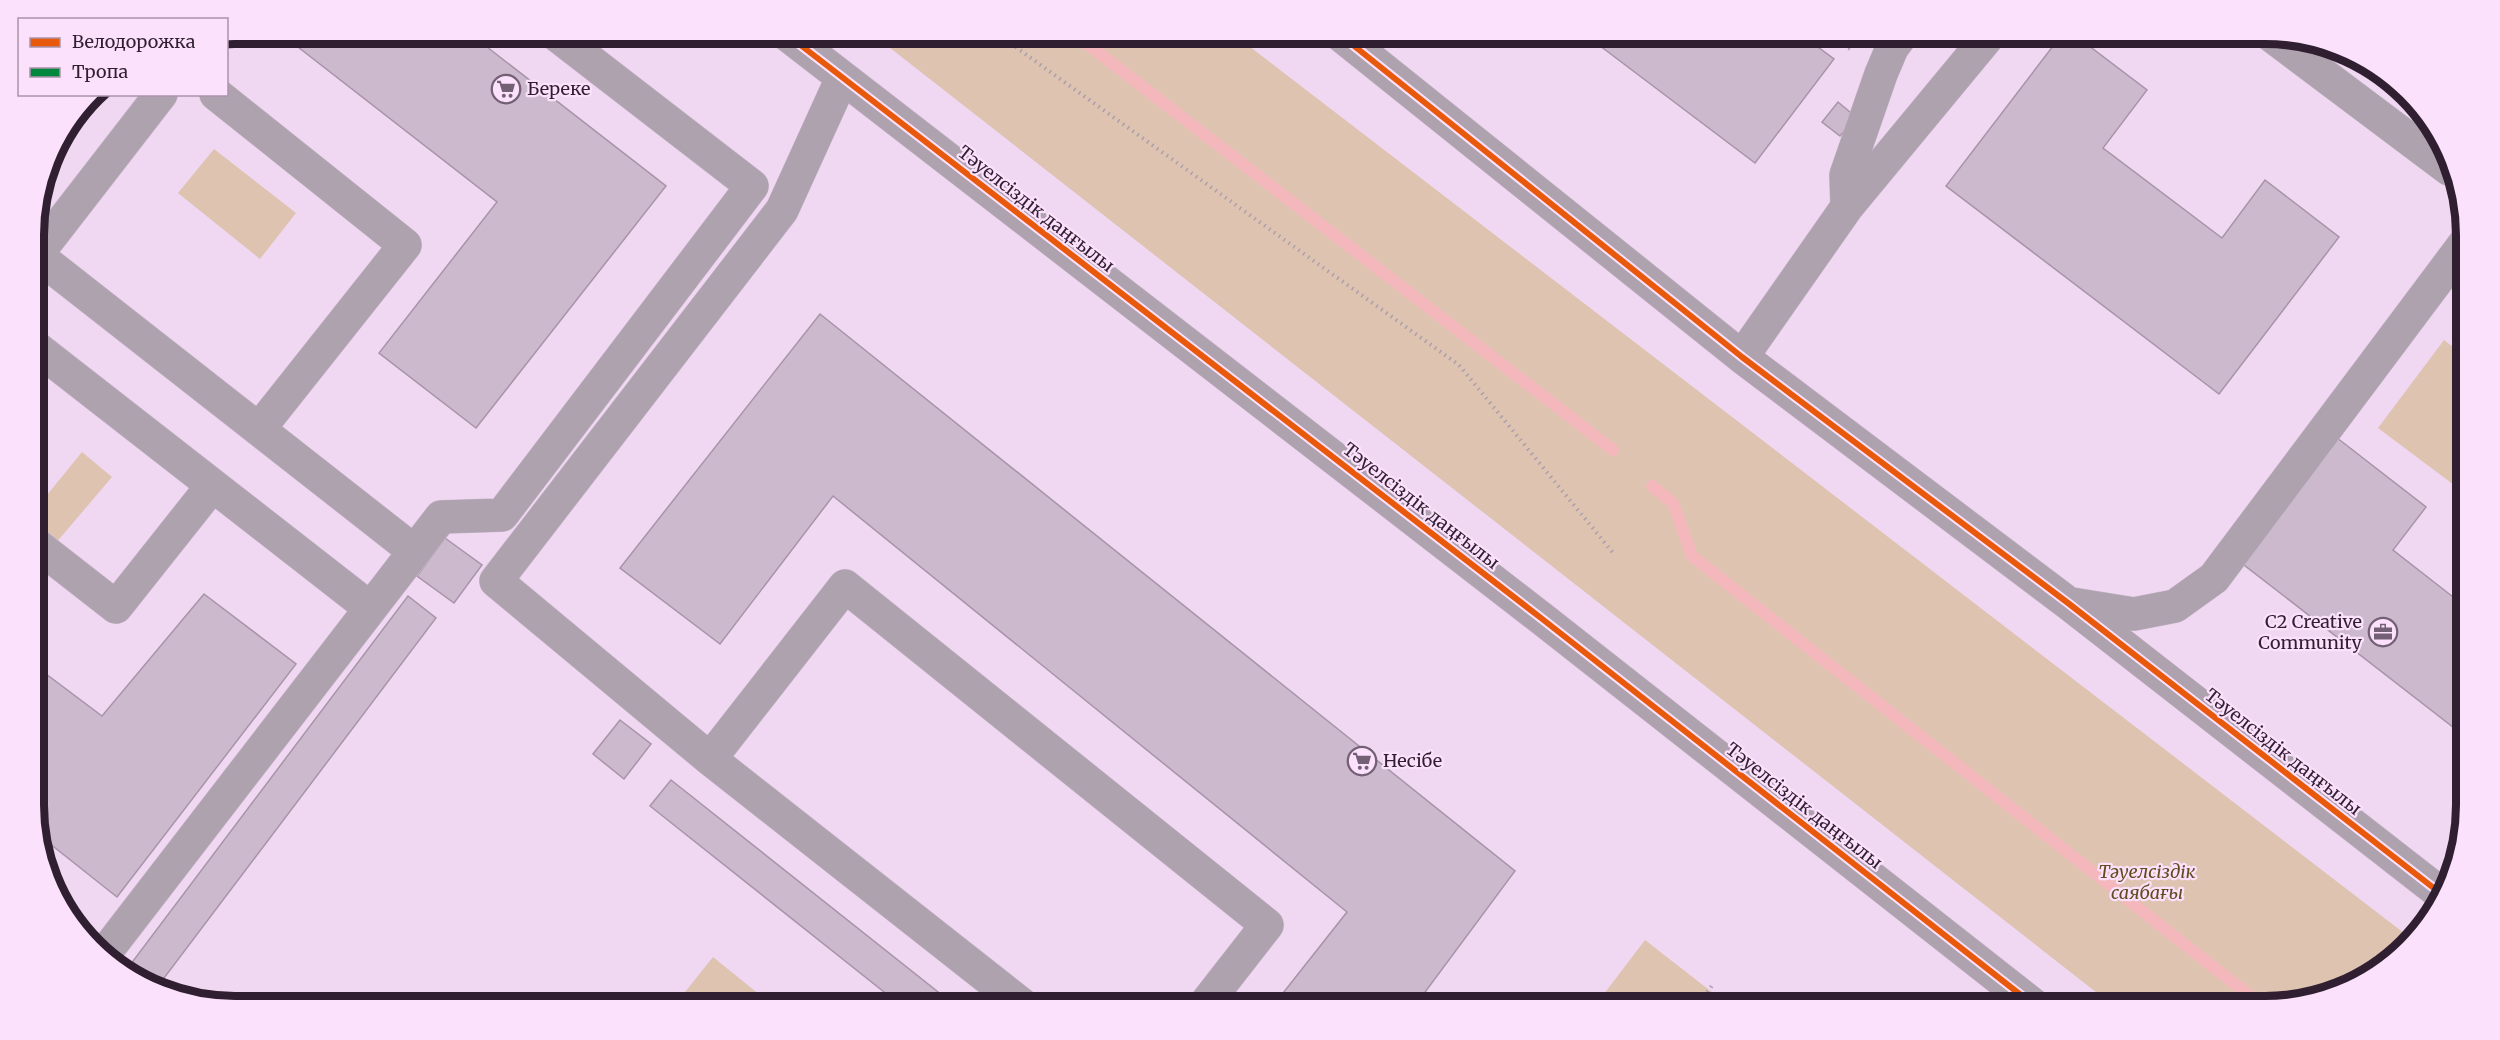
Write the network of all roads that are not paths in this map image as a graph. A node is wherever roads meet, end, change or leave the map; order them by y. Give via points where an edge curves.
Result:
1 (1352, 43) edge
2 (1896, 43) edge
3 (1983, 43) edge
4 (568, 44) edge
5 (799, 44) edge
6 (2284, 45) edge
7 (842, 78) junction
8 (159, 96) edge
9 (219, 96) edge
10 (2443, 165) edge
11 (752, 186) junction
12 (1847, 207) junction
13 (782, 210) junction
14 (44, 242) edge
15 (2456, 255) edge
16 (44, 263) edge
17 (44, 354) edge
18 (1742, 357) junction
19 (259, 429) junction
20 (213, 486) junction
21 (43, 550) edge
22 (414, 551) junction
23 (2068, 603) junction
24 (370, 608) junction
25 (710, 759) junction
26 (2436, 890) edge
27 (108, 949) dead end
28 (1011, 996) edge
29 (1212, 996) edge
30 (2022, 996) edge

1 - 18 street, Тәуелсіздік даңғылы
2 - 12 street via 1846,175
3 - 12 street
4 - 11 street
5 - 7 street, Тәуелсіздік даңғылы
6 - 10 street
7 - 13 street
7 - 30 street, Тәуелсіздік даңғылы
8 - 14 street
9 - 19 street via 405,245
11 - 13 street
11 - 22 street via 502,515 441,517
12 - 18 street
13 - 25 street via 496,581
15 - 23 street via 2214,578 2175,606 2134,614
16 - 19 street
17 - 20 street
18 - 23 street, Тәуелсіздік даңғылы
19 - 22 street
20 - 21 street via 116,607
20 - 24 street
22 - 24 street
23 - 26 street, Тәуелсіздік даңғылы
24 - 27 street
25 - 28 street
25 - 29 street via 844,586 1267,925

